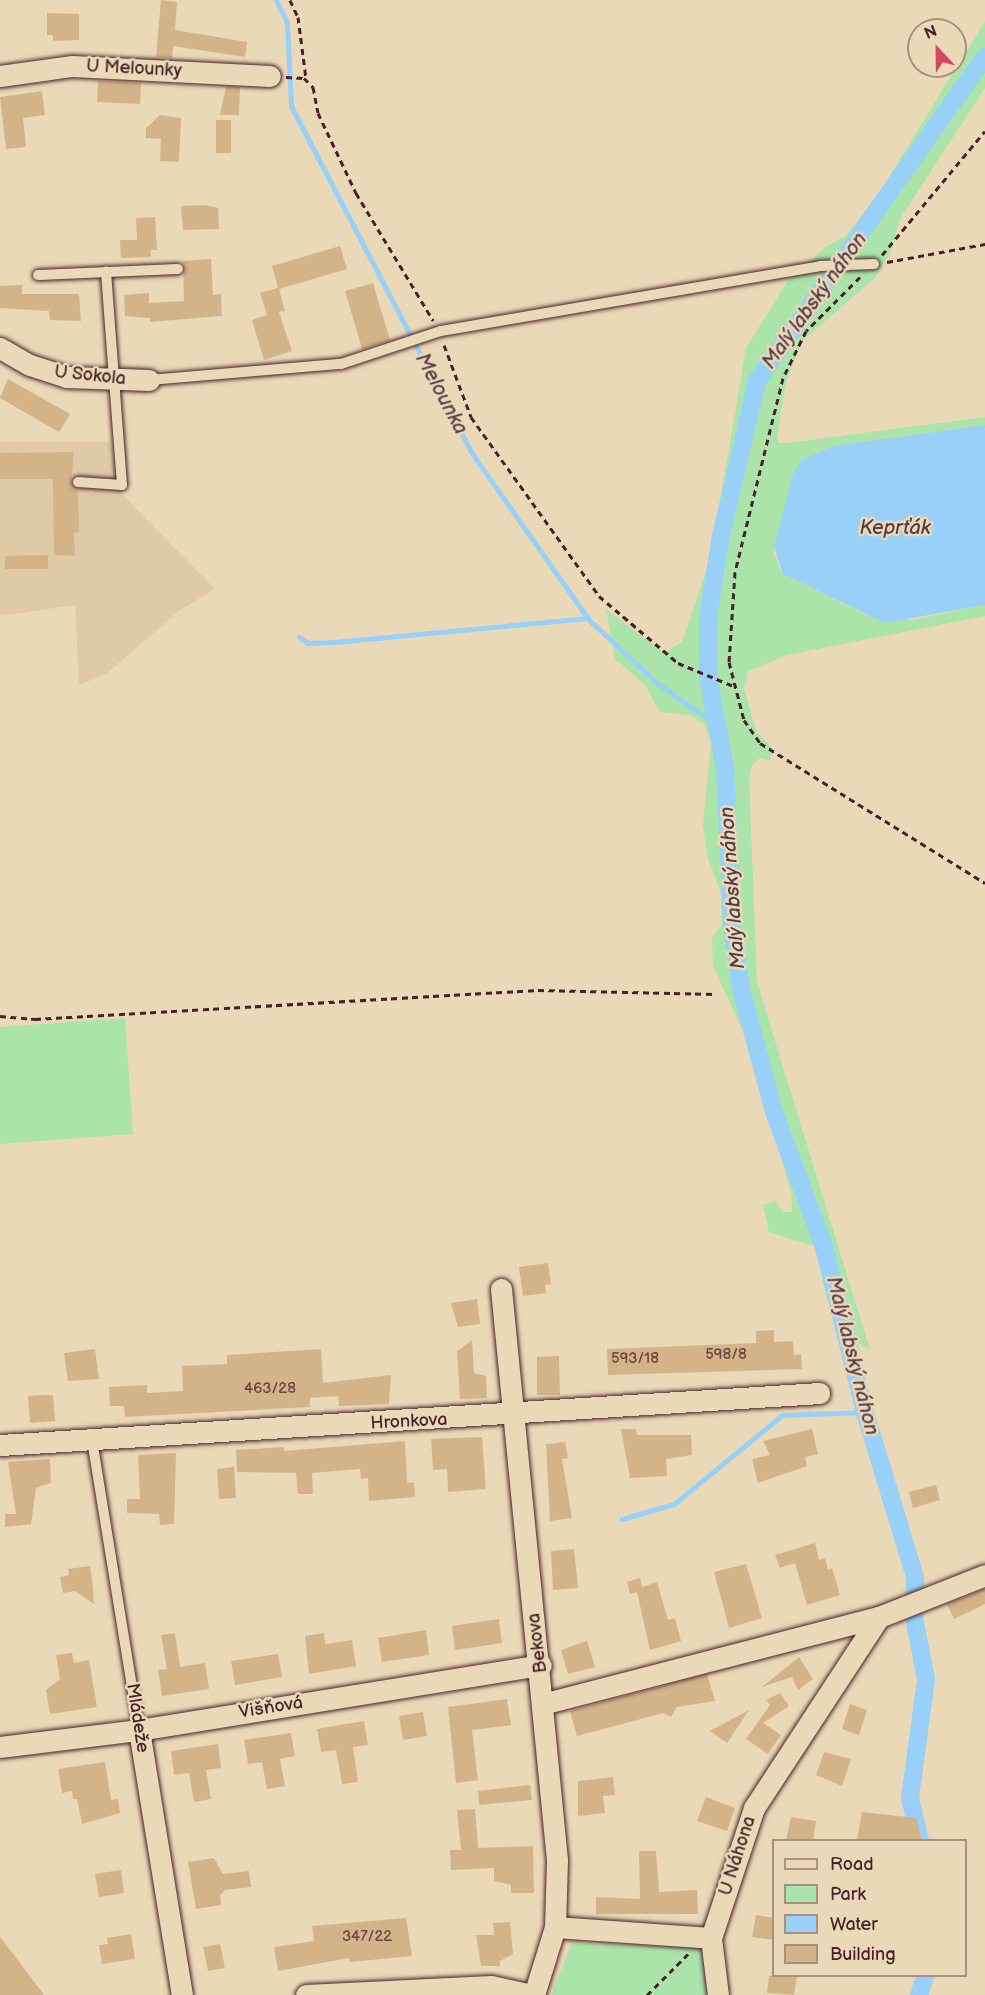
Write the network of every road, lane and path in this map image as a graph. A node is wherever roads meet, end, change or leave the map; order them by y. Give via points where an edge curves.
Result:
1 (290, 0) edge
2 (0, 76) edge
3 (270, 76) dead end
4 (301, 78) dead end
5 (306, 81) junction
6 (985, 131) edge
7 (985, 244) edge
8 (874, 264) junction
9 (178, 269) dead end
10 (106, 272) junction
11 (38, 275) dead end
12 (441, 331) junction
13 (0, 348) edge
14 (113, 380) junction
15 (149, 380) joint
16 (78, 482) dead end
17 (735, 687) junction
18 (985, 883) edge
19 (716, 994) dead end
20 (0, 1016) edge
21 (501, 1289) dead end
22 (819, 1393) dead end
23 (513, 1416) junction
24 (92, 1440) junction
25 (0, 1445) edge
26 (985, 1575) edge
27 (879, 1617) junction
28 (541, 1665) junction
29 (546, 1703) junction
30 (139, 1730) junction
31 (0, 1747) edge
32 (555, 1927) junction
33 (708, 1938) junction
34 (182, 1995) edge
35 (306, 1995) edge
36 (533, 1995) edge
37 (647, 1995) edge
38 (718, 1995) edge

1 - 5 path via 298,17
2 - 3 street, U Melounky via 72,66
4 - 5 path
5 - 12 path via 313,87 318,113 356,193
6 - 8 path
7 - 8 path
8 - 12 lane via 820,266
8 - 17 path via 806,331 783,378 735,572 729,662
9 - 10 lane
10 - 11 lane
10 - 14 lane
12 - 15 lane via 341,364
12 - 17 path via 471,417 599,596 678,663
13 - 14 street, U Sokola via 48,372
14 - 15 street, U Sokola
14 - 16 lane via 122,485
17 - 18 path via 744,720 760,743
19 - 20 path via 538,990 35,1019
21 - 23 street, Bekova
22 - 23 street, Hronkova
23 - 24 street, Hronkova
23 - 28 street, Bekova
24 - 25 street, Hronkova
24 - 30 lane, Mládeže
26 - 27 street
27 - 29 street
27 - 33 street, U Náhona via 754,1808
28 - 29 street, Bekova
28 - 30 street, Višňová
29 - 32 street, Bekova via 557,1860
30 - 31 street, Višňová
30 - 34 street, Mládeže
32 - 33 street
32 - 36 street, Bekova
33 - 37 path
33 - 38 street
35 - 36 street, Bekova via 491,1986

